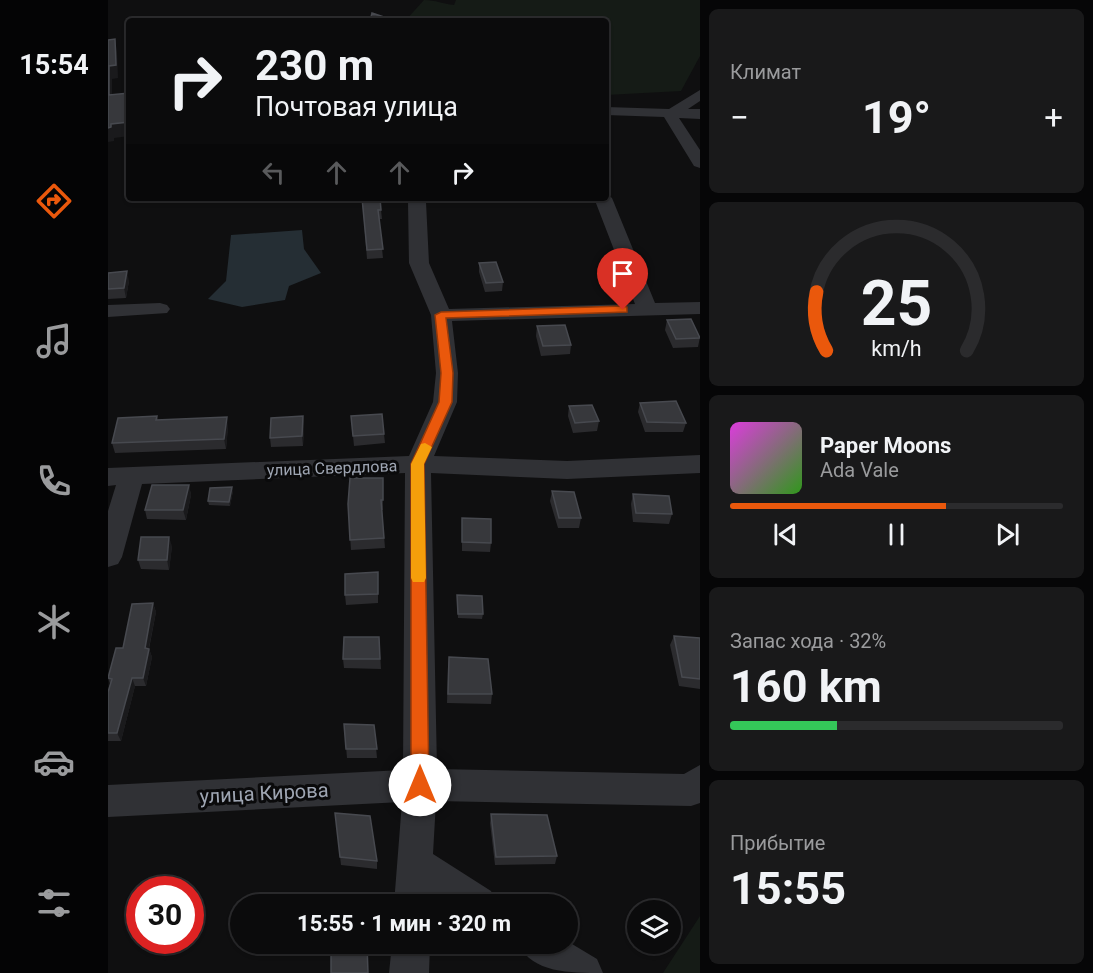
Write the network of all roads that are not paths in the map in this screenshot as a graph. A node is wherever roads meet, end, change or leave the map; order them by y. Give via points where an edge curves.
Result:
1 (700, 94) edge
2 (609, 111) edge
3 (700, 114) edge
4 (670, 115) junction
5 (700, 163) edge
6 (418, 201) edge
7 (604, 201) edge
8 (700, 308) edge
9 (160, 309) dead end
10 (647, 309) junction
11 (108, 311) edge
12 (441, 315) junction
13 (418, 464) junction
14 (700, 464) edge
15 (119, 477) edge
16 (108, 557) edge
17 (700, 781) edge
18 (420, 785) junction
19 (108, 801) edge
20 (414, 863) junction
21 (412, 894) edge
22 (462, 894) edge
23 (410, 954) edge
24 (553, 954) edge
25 (409, 973) edge
26 (583, 973) edge

1 - 4 street
2 - 4 street
3 - 4 street
4 - 5 street
6 - 12 street via 419,263
7 - 10 street
8 - 10 street
9 - 11 street
10 - 12 street
12 - 13 street via 447,373 445,402
13 - 14 street, улица Свердлова via 567,470
13 - 15 street, улица Свердлова
13 - 18 street
15 - 16 street
17 - 18 street, улица Кирова via 691,790
18 - 19 street, улица Кирова
18 - 20 street
20 - 21 street
20 - 22 street
23 - 25 street
24 - 26 street

